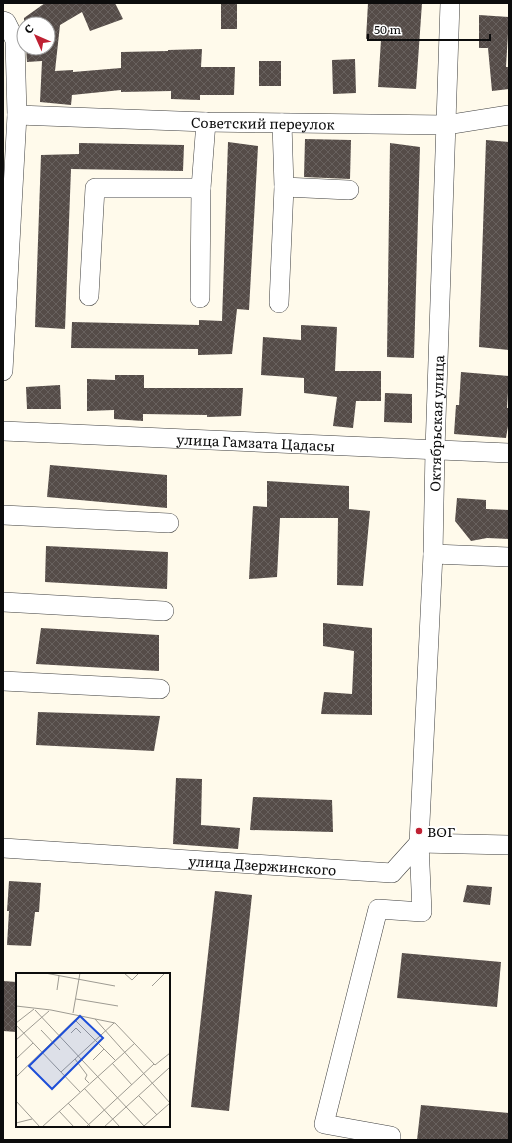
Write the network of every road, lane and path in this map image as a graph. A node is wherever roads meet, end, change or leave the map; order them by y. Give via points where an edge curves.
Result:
1 (450, 3) edge
2 (3, 21) edge
3 (17, 115) junction
4 (509, 115) edge
5 (206, 122) junction
6 (282, 123) junction
7 (446, 125) junction
8 (284, 187) junction
9 (201, 188) junction
10 (349, 190) dead end
11 (89, 296) dead end
12 (200, 298) dead end
13 (278, 304) dead end
14 (3, 370) edge
15 (3, 430) edge
16 (435, 450) junction
17 (509, 453) edge
18 (3, 515) edge
19 (169, 523) dead end
20 (433, 554) junction
21 (509, 557) edge
22 (3, 602) edge
23 (164, 611) dead end
24 (3, 681) edge
25 (160, 689) dead end
26 (419, 843) junction
27 (509, 845) edge
28 (3, 848) edge
29 (391, 1140) edge

1 - 7 street, Октябрьская улица
2 - 3 street via 6,22 15,40
3 - 5 street, Советский переулок
3 - 14 street
4 - 7 street, Советский переулок
5 - 6 street, Советский переулок
5 - 9 street
6 - 7 street, Советский переулок
6 - 8 street
7 - 16 street, Октябрьская улица
8 - 10 street
8 - 13 street
9 - 11 street via 95,188
9 - 12 street
15 - 16 street, улица Гамзата Цадасы
16 - 17 street, улица Гамзата Цадасы
16 - 20 street, Октябрьская улица
18 - 19 street
20 - 21 street
20 - 26 street, Октябрьская улица
22 - 23 street
24 - 25 street
26 - 27 street
26 - 28 street, улица Дзержинского via 392,873
26 - 29 street, Октябрьская улица via 422,912 378,909 324,1124 391,1136

